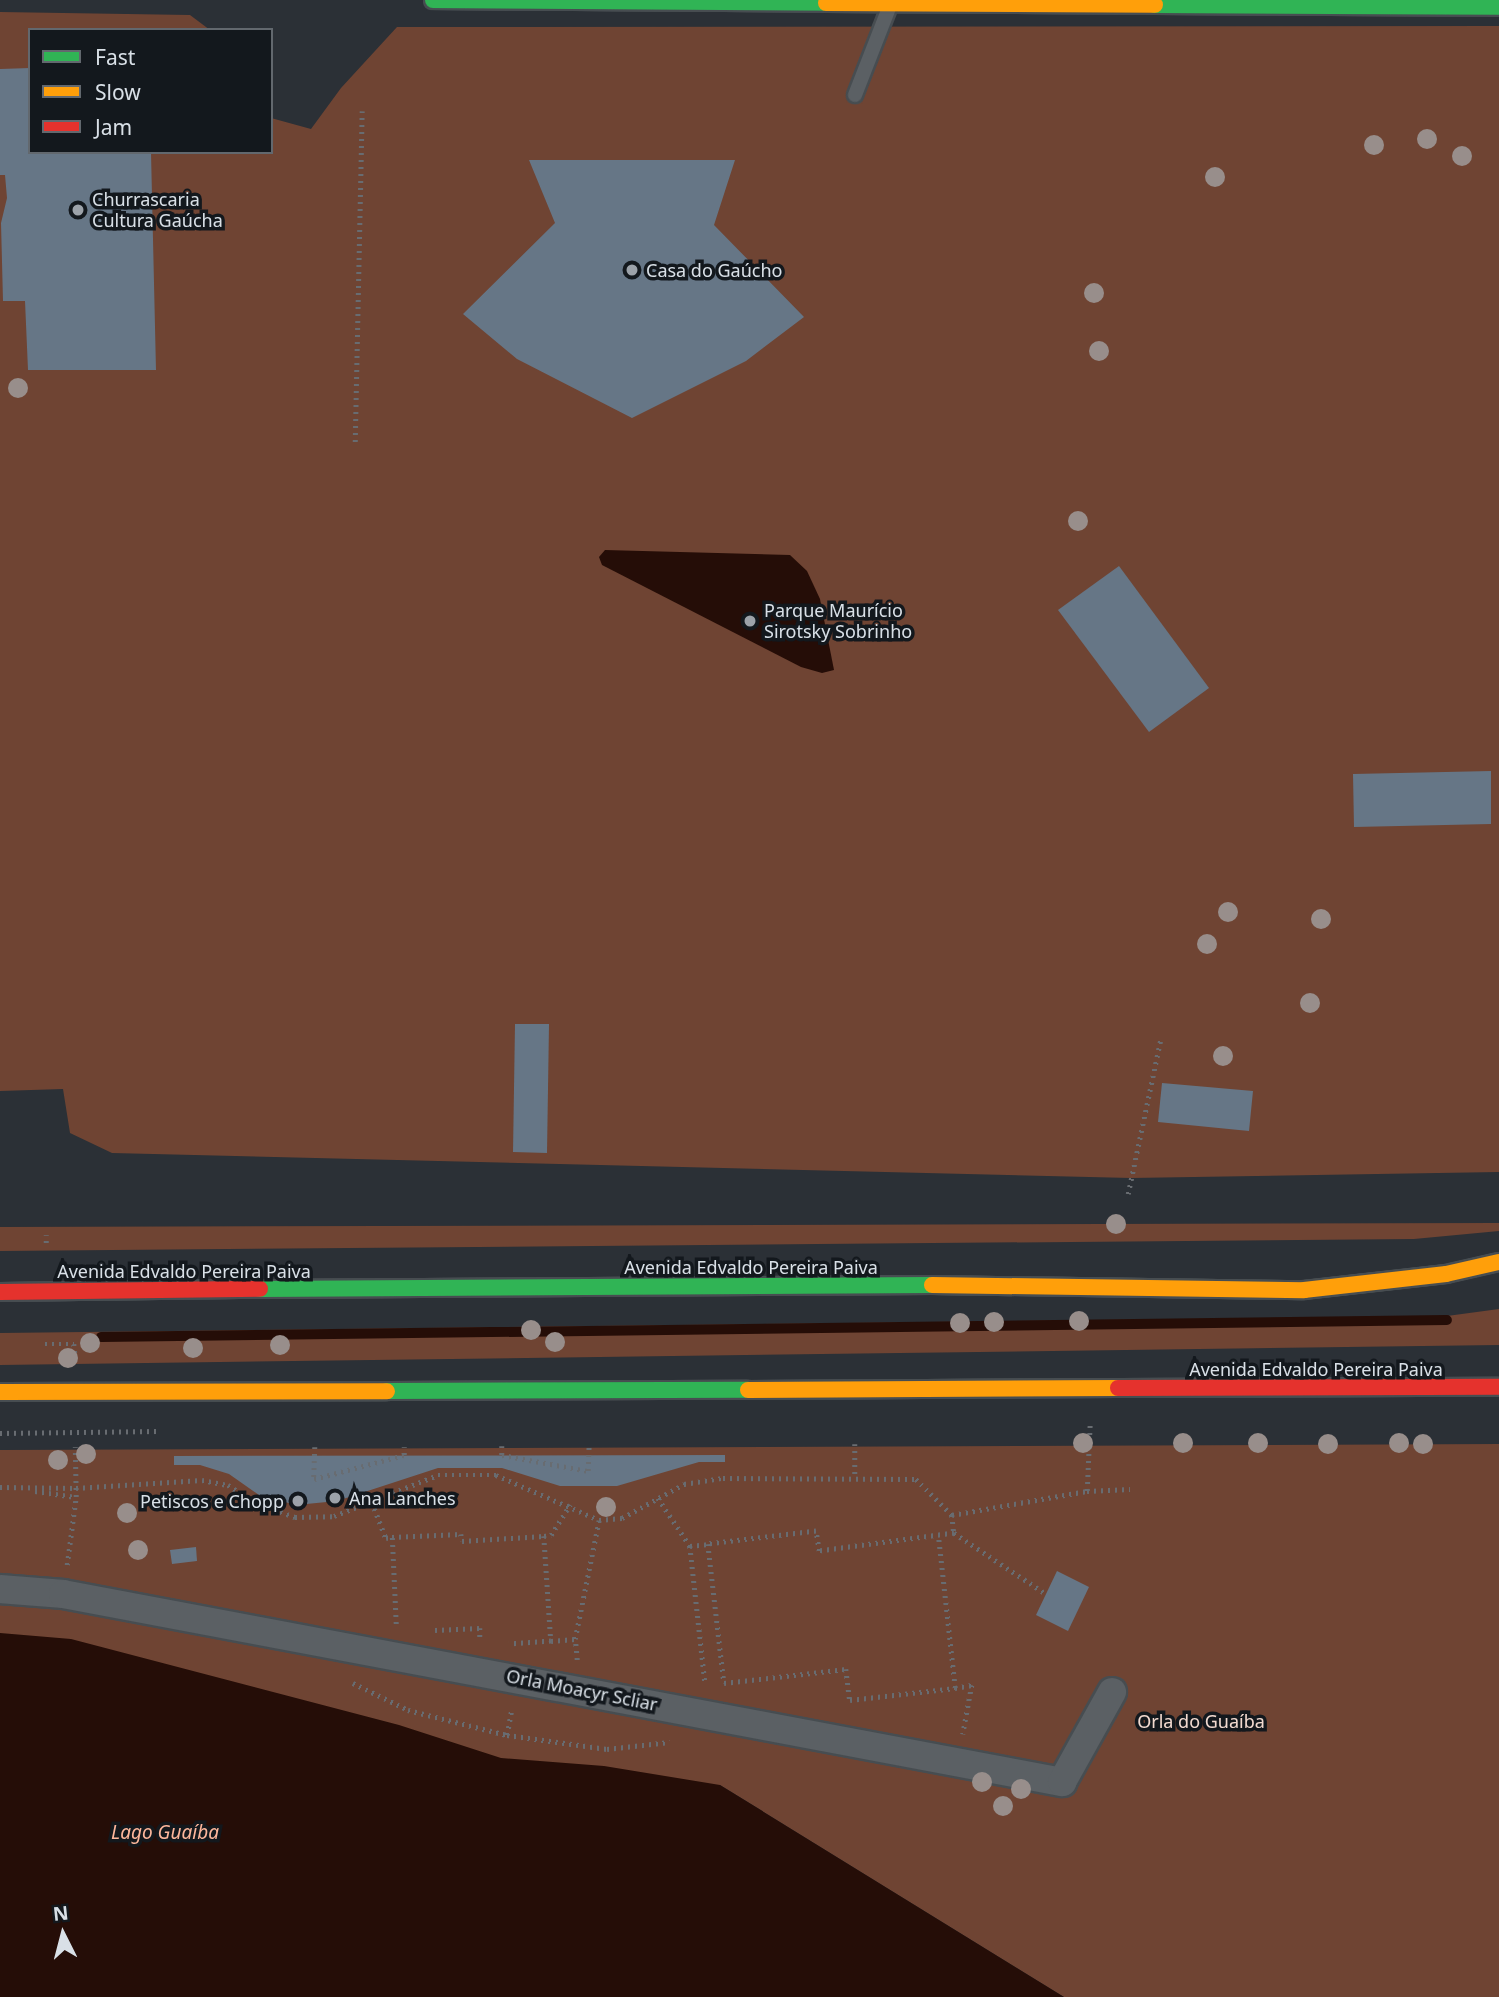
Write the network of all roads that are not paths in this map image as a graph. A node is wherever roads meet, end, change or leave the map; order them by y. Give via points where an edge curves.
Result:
1 (433, 0) edge
2 (891, 3) junction
3 (1428, 3) edge
4 (1499, 7) edge
5 (855, 95) dead end
6 (1499, 1262) edge
7 (0, 1292) edge
8 (1499, 1387) edge
9 (0, 1392) edge
10 (0, 1589) edge
11 (1112, 1692) dead end

1 - 2 main road
2 - 3 main road
2 - 5 lane
3 - 4 main road
6 - 7 main road, Avenida Edvaldo Pereira Paiva via 1446,1274 1304,1290 812,1284
8 - 9 main road, Avenida Edvaldo Pereira Paiva
10 - 11 street, Orla Moacyr Scliar via 63,1594 1062,1782

